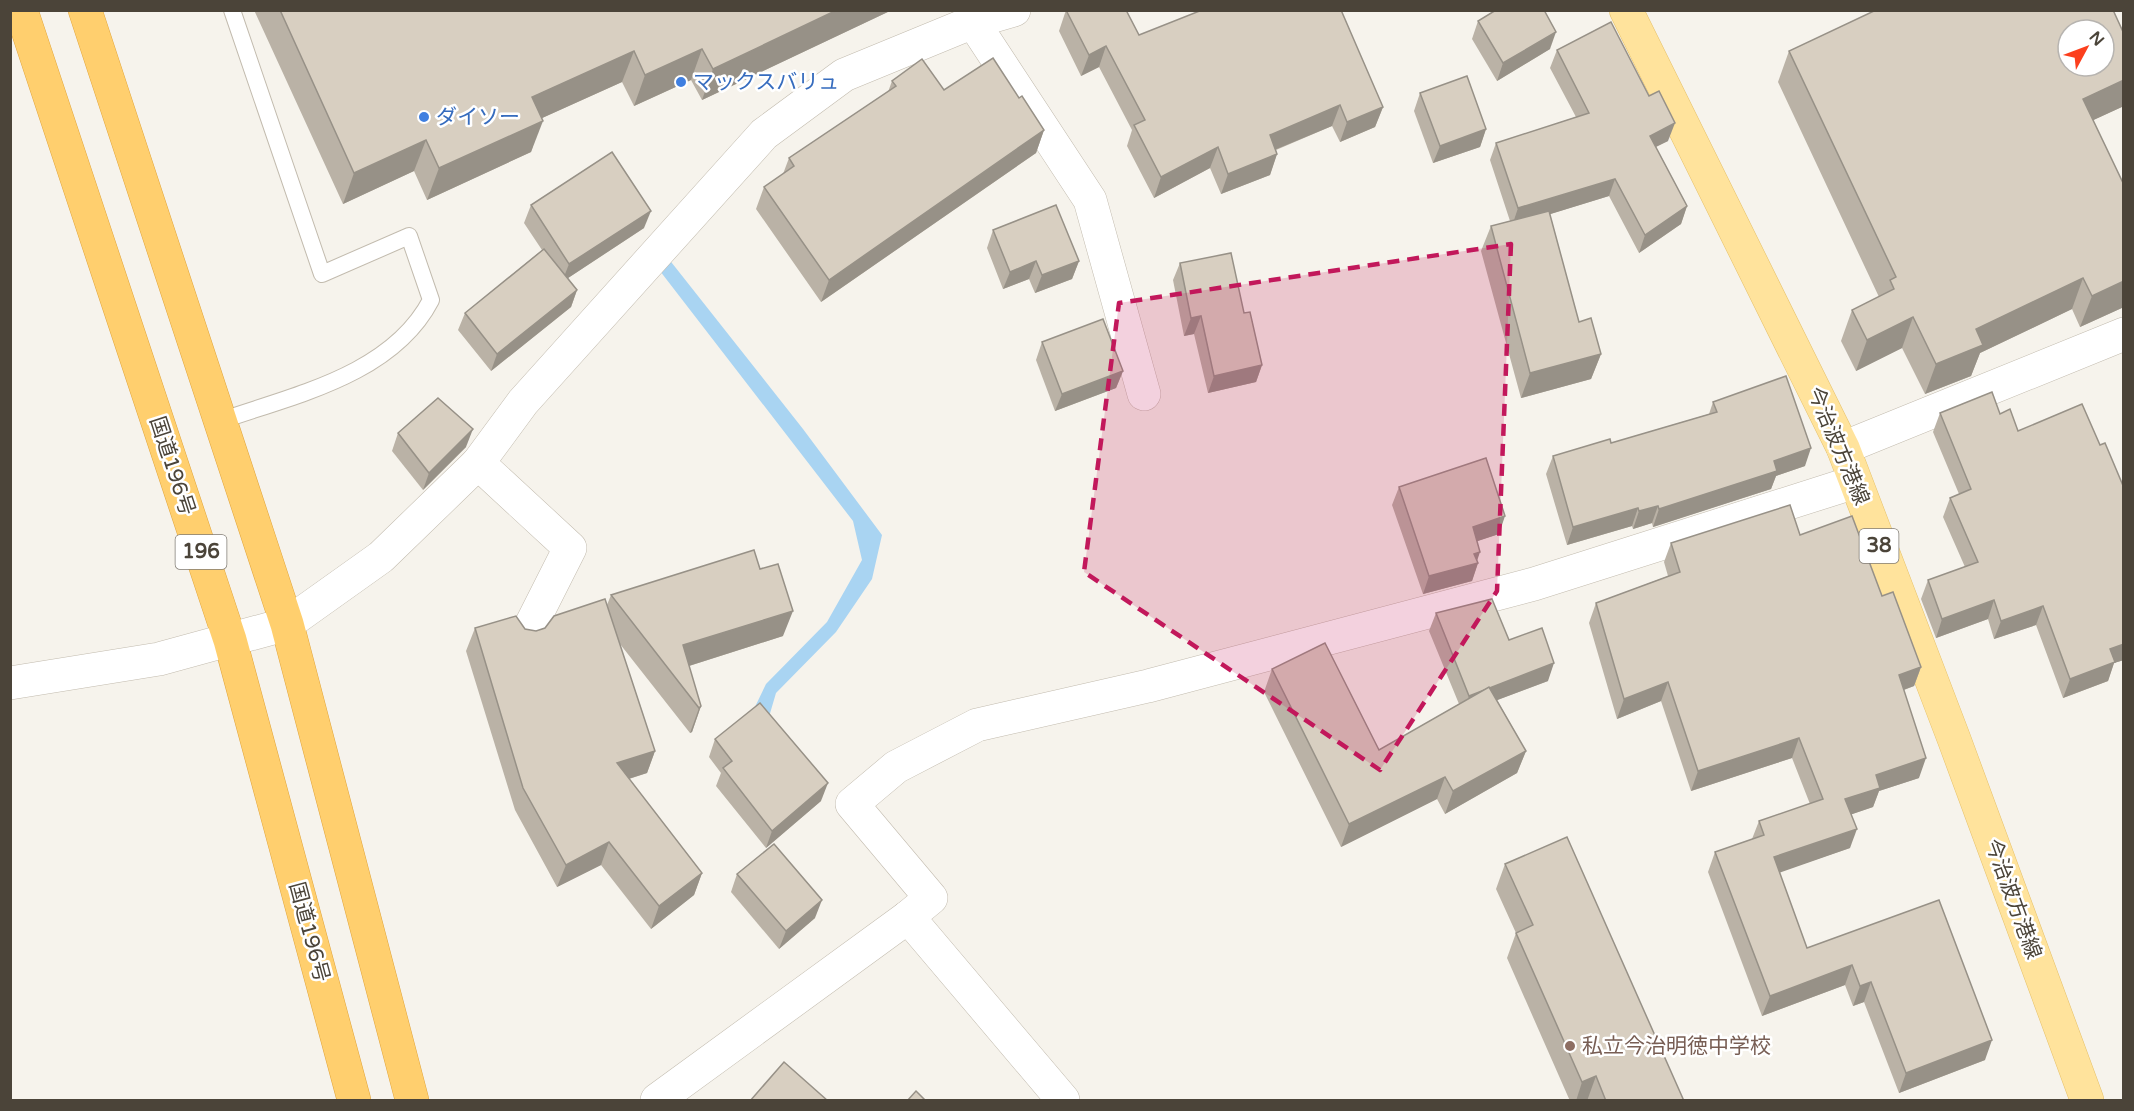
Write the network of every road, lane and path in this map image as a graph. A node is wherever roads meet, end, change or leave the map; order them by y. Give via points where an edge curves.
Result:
1 (21, 10) edge
2 (85, 10) edge
3 (232, 10) edge
4 (1014, 10) edge
5 (1626, 10) edge
6 (973, 22) junction
7 (2124, 334) edge
8 (1144, 394) dead end
9 (220, 421) junction
10 (1843, 448) junction
11 (478, 464) junction
12 (1854, 482) junction
13 (287, 624) junction
14 (526, 634) edge
15 (230, 640) junction
16 (10, 682) edge
17 (908, 917) junction
18 (354, 1101) edge
19 (412, 1101) edge
20 (657, 1101) edge
21 (1063, 1101) edge
22 (2087, 1101) edge

1 - 15 highway, 国道196号 / 196
2 - 9 highway, 196
3 - 9 lane via 322,274 409,236 431,300 420,321 374,361 321,386
4 - 6 street
5 - 10 main road, 今治波方港線 / 38
6 - 8 street via 1090,200
6 - 11 street via 844,75 764,134 522,402
7 - 10 street
9 - 13 highway, 196
10 - 12 main road, 今治波方港線 / 38
11 - 13 street via 381,557
11 - 14 street via 570,548
12 - 17 street via 1534,584 1148,686 977,725 896,767 852,804 931,898
12 - 22 main road, 今治波方港線 / 38 via 1954,739
13 - 15 street
13 - 19 highway, 196
15 - 16 street via 159,659
15 - 18 highway, 国道196号 / 196
17 - 20 street
17 - 21 street

